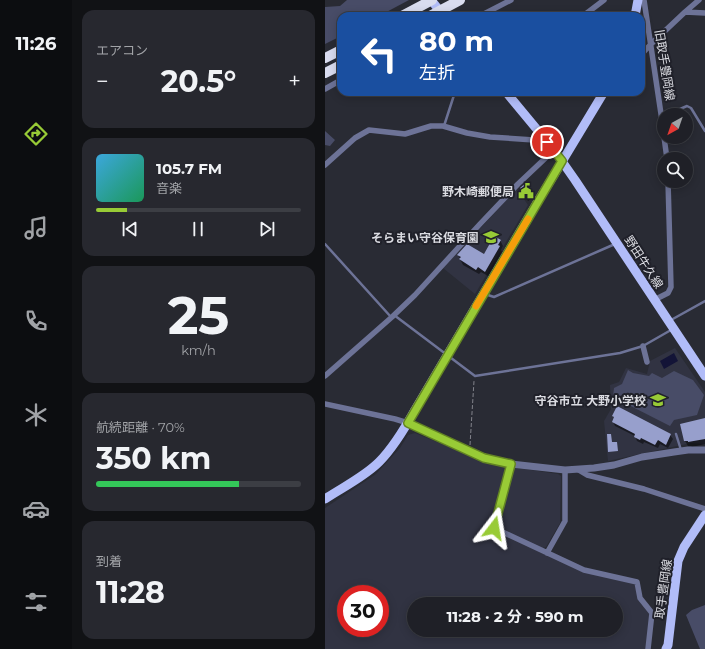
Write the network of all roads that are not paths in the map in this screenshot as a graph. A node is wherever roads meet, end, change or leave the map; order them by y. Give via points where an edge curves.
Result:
1 (431, 0) edge
2 (460, 0) edge
3 (511, 0) edge
4 (604, 0) edge
5 (638, 0) edge
6 (644, 0) edge
7 (699, 0) edge
8 (409, 12) edge
9 (438, 12) edge
10 (441, 12) edge
11 (488, 12) edge
12 (588, 12) edge
13 (636, 12) edge
14 (685, 12) junction
15 (705, 13) edge
16 (650, 45) junction
17 (645, 51) edge
18 (337, 52) edge
19 (325, 58) edge
20 (337, 67) edge
21 (325, 73) edge
22 (337, 82) edge
23 (325, 89) edge
24 (454, 96) edge
25 (510, 96) edge
26 (602, 96) edge
27 (662, 108) edge
28 (693, 111) edge
29 (444, 127) junction
30 (705, 132) edge
31 (542, 135) junction
32 (554, 150) junction
33 (562, 161) junction
34 (325, 165) edge
35 (668, 188) edge
36 (617, 243) junction
37 (325, 244) edge
38 (484, 294) junction
39 (654, 300) junction
40 (705, 301) edge
41 (393, 316) junction
42 (671, 325) junction
43 (643, 346) junction
44 (447, 355) junction
45 (647, 362) dead end
46 (325, 376) edge
47 (705, 376) edge
48 (325, 404) edge
49 (408, 423) junction
50 (676, 434) dead end
51 (705, 450) edge
52 (681, 451) junction
53 (511, 464) junction
54 (577, 469) junction
55 (565, 470) junction
56 (325, 499) edge
57 (705, 509) edge
58 (705, 515) edge
59 (547, 553) junction
60 (648, 649) edge
61 (666, 649) edge

1 - 8 highway
1 - 10 main road
2 - 9 highway
3 - 11 street
4 - 12 street
5 - 13 main road
6 - 16 street, 旧取手豊岡線
7 - 14 street
14 - 15 street
14 - 16 street
16 - 17 street
16 - 27 street, 旧取手豊岡線
18 - 19 highway
20 - 21 highway
22 - 23 street
24 - 29 lane
25 - 31 main road, 野田牛久線
26 - 33 main road
28 - 30 lane
29 - 31 street via 490,137 534,140
29 - 34 street via 431,126 405,134 369,130 355,138
31 - 32 main road, 野田牛久線
32 - 33 main road, 野田牛久線
32 - 41 street
33 - 36 main road, 野田牛久線
33 - 38 main road
35 - 39 street via 671,287 668,293
36 - 38 lane via 494,297
36 - 39 main road, 野田牛久線
37 - 41 lane
38 - 44 main road
39 - 42 main road, 野田牛久線
40 - 42 lane
41 - 44 lane
41 - 46 street
42 - 43 lane
42 - 47 main road, 野田牛久線
43 - 44 lane via 620,353 475,376
43 - 45 street
44 - 49 main road
48 - 49 street
49 - 53 street via 484,458
49 - 56 main road via 371,470
50 - 52 lane
51 - 52 street
52 - 54 street via 642,457 614,465
53 - 55 street
53 - 59 street via 494,528
54 - 55 street
54 - 57 street via 587,475 645,489
55 - 59 street via 565,521
58 - 61 main road, 取手豊岡線 via 678,561
59 - 60 street via 584,570 637,582 640,598 652,613

